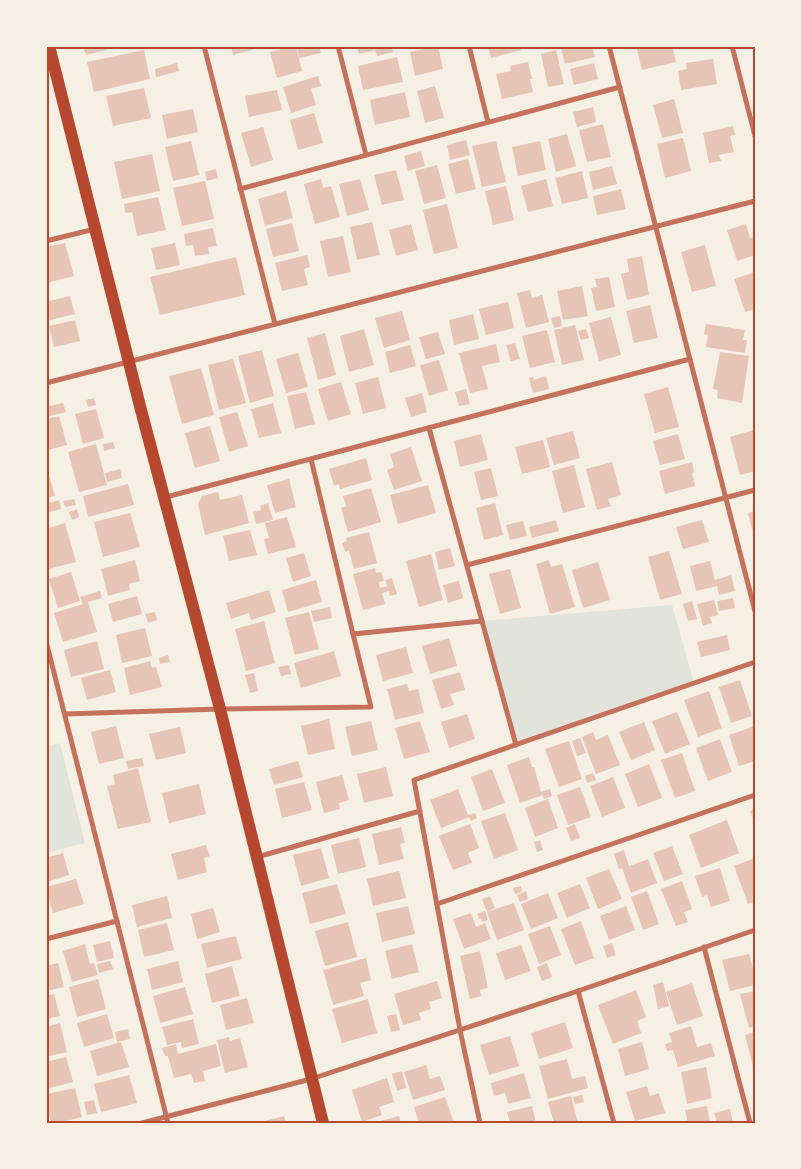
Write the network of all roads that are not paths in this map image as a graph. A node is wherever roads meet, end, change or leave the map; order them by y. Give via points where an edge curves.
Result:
1 (49, 46) edge
2 (204, 46) edge
3 (338, 46) edge
4 (469, 46) edge
5 (609, 46) edge
6 (732, 46) edge
7 (620, 86) junction
8 (488, 122) junction
9 (755, 136) edge
10 (366, 155) junction
11 (240, 189) junction
12 (755, 201) edge
13 (655, 226) junction
14 (95, 229) junction
15 (46, 241) edge
16 (275, 324) junction
17 (690, 359) junction
18 (129, 362) junction
19 (46, 383) edge
20 (429, 428) junction
21 (311, 459) junction
22 (755, 490) edge
23 (164, 498) junction
24 (726, 498) junction
25 (467, 565) junction
26 (755, 611) edge
27 (482, 621) junction
28 (353, 634) junction
29 (46, 641) edge
30 (755, 662) edge
31 (220, 709) junction
32 (65, 714) junction
33 (516, 745) junction
34 (755, 795) edge
35 (420, 811) junction
36 (257, 857) junction
37 (437, 904) junction
38 (117, 921) junction
39 (755, 930) edge
40 (46, 939) edge
41 (704, 947) junction
42 (578, 991) junction
43 (460, 1030) junction
44 (311, 1079) junction
45 (166, 1116) junction
46 (142, 1123) edge
47 (168, 1123) edge
48 (322, 1123) edge
49 (480, 1123) edge
50 (614, 1123) edge
51 (750, 1123) edge

1 - 14 main road
2 - 11 street
3 - 10 street
4 - 8 street
5 - 7 street
6 - 9 street
7 - 8 street
7 - 13 street
8 - 10 street
10 - 11 street
11 - 16 street
12 - 13 street
13 - 16 street
13 - 17 street
14 - 15 street
14 - 18 main road
16 - 18 street
17 - 20 street
17 - 24 street
18 - 19 street
18 - 23 main road
20 - 21 street
20 - 25 street
21 - 23 street
21 - 28 street
22 - 24 street
23 - 31 main road
24 - 25 street
24 - 26 street
25 - 27 street
27 - 28 street
27 - 33 street
28 - 31 street via 371,707
29 - 32 street
30 - 33 street
31 - 32 street
31 - 36 main road
32 - 38 street
33 - 35 street via 414,780
34 - 37 street
35 - 36 street
35 - 37 street
36 - 44 main road
37 - 43 street
38 - 40 street
38 - 45 street
39 - 41 street
41 - 42 street
41 - 51 street
42 - 43 street
42 - 50 street
43 - 44 street
43 - 49 street
44 - 45 street
44 - 48 main road
45 - 46 street
45 - 47 street

